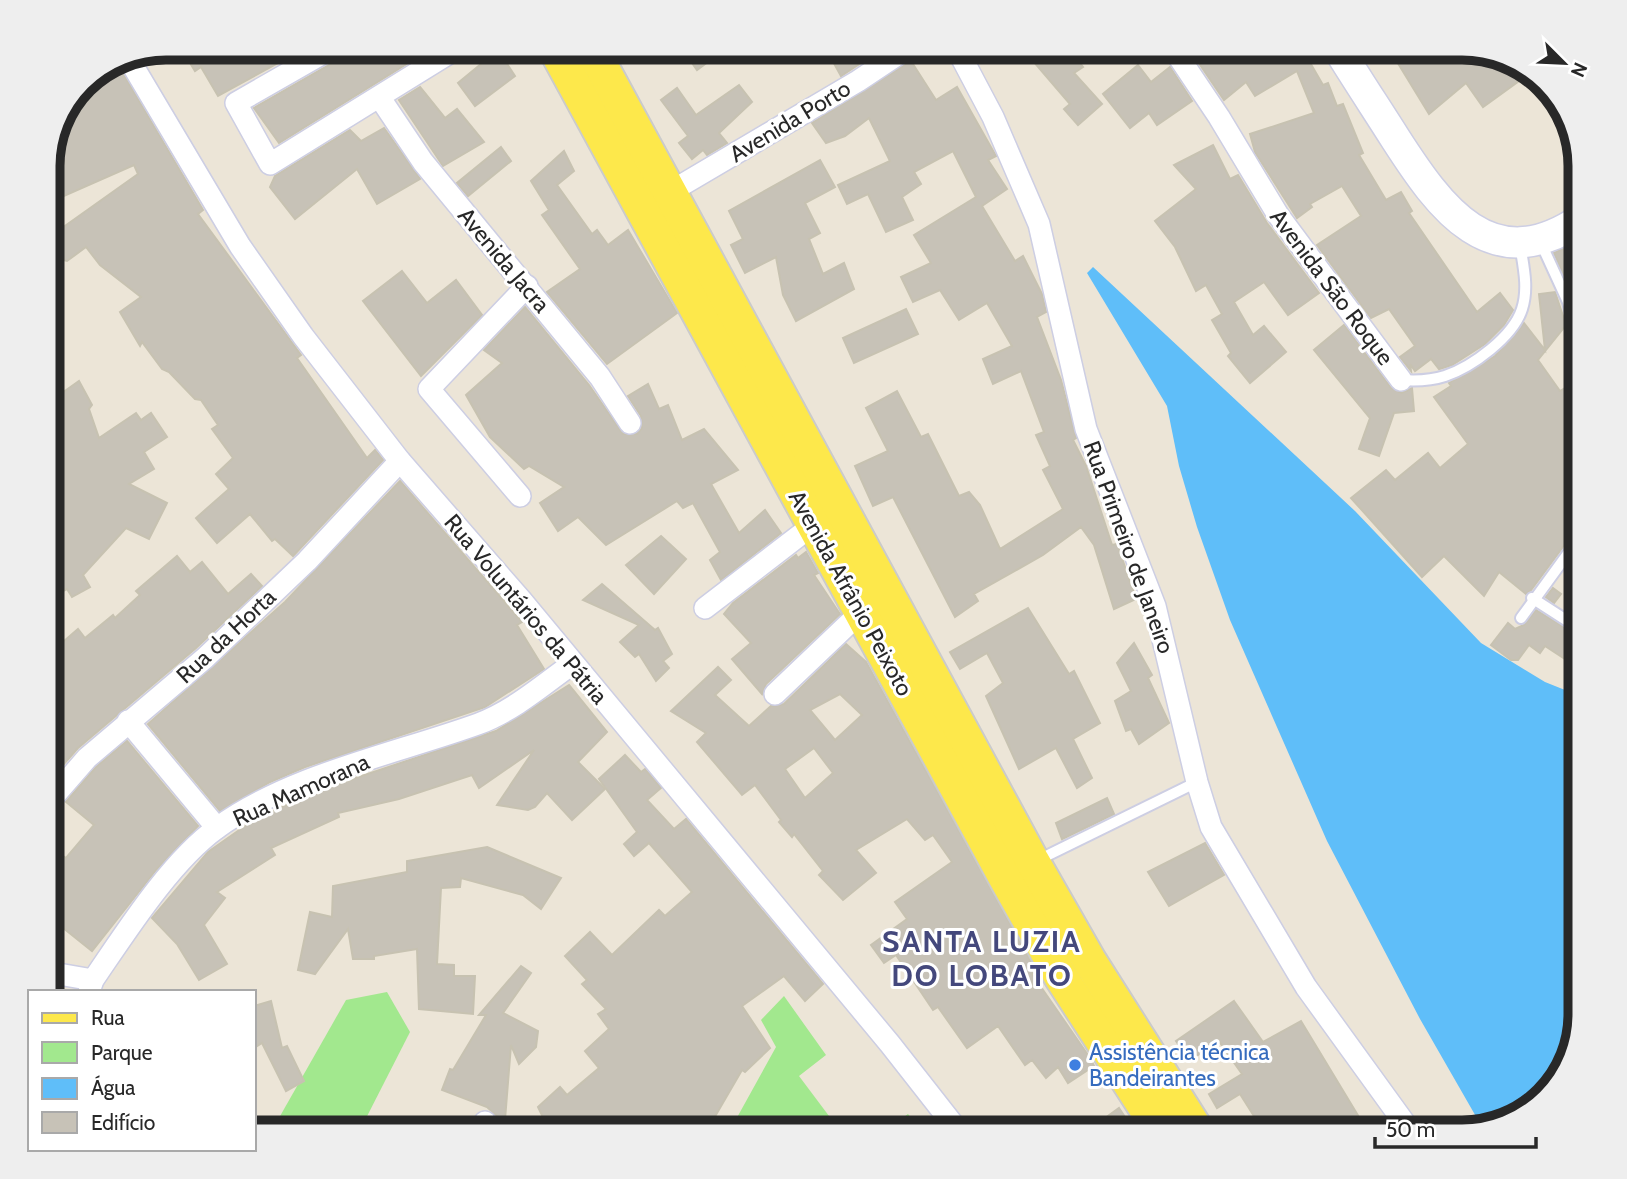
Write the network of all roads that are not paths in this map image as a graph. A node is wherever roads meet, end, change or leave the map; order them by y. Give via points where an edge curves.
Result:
1 (311, 60) edge
2 (439, 60) edge
3 (561, 60) edge
4 (598, 60) edge
5 (890, 60) edge
6 (963, 60) edge
7 (1181, 60) edge
8 (1345, 60) edge
9 (133, 66) edge
10 (380, 98) junction
11 (670, 192) junction
12 (1568, 225) edge
13 (1530, 242) junction
14 (527, 286) junction
15 (1568, 302) edge
16 (1401, 380) joint
17 (630, 423) dead end
18 (400, 461) junction
19 (520, 496) dead end
20 (813, 525) junction
21 (1568, 552) edge
22 (1532, 598) junction
23 (705, 608) dead end
24 (861, 612) junction
25 (1521, 618) dead end
26 (1568, 621) edge
27 (572, 664) junction
28 (775, 694) dead end
29 (128, 721) junction
30 (1197, 782) junction
31 (60, 789) edge
32 (217, 828) junction
33 (1033, 862) junction
34 (60, 976) edge
35 (91, 986) edge
36 (950, 1120) edge
37 (1153, 1120) edge
38 (1190, 1120) edge
39 (1401, 1120) edge

1 - 10 street via 236,103 270,164
2 - 10 street
3 - 20 main road, Avenida Afrânio Peixoto
4 - 11 main road, Avenida Afrânio Peixoto
5 - 11 street, Avenida Porto
6 - 30 street, Rua Primeiro de Janeiro via 1039,224 1086,429 1155,606
7 - 16 street, Avenida São Roque via 1278,215
8 - 13 main road via 1440,203 1479,234
9 - 18 street, Rua Voluntários da Pátria via 240,246
10 - 14 street, Avenida Jacra via 423,162
11 - 33 main road, Avenida Afrânio Peixoto
12 - 13 main road
13 - 15 lane
13 - 16 lane, Avenida São Roque via 1519,315 1506,335 1447,376
14 - 17 street, Avenida Jacra via 600,377
14 - 19 street via 429,389
18 - 27 street, Rua Voluntários da Pátria
18 - 29 street, Rua da Horta via 307,561 209,654
20 - 23 street
20 - 24 main road, Avenida Afrânio Peixoto
21 - 22 lane
22 - 25 lane
22 - 26 lane
24 - 28 street
24 - 37 main road, Avenida Afrânio Peixoto via 1061,977
27 - 32 street, Rua Mamorana via 481,723 310,782 256,804
27 - 36 street, Rua Voluntários da Pátria
29 - 31 street, Rua da Horta
29 - 32 street
30 - 33 lane
30 - 39 street, Rua Primeiro de Janeiro via 1211,827 1235,872 1306,987
32 - 35 street, Rua Mamorana via 194,848 137,917
33 - 38 main road, Avenida Afrânio Peixoto
34 - 35 street

